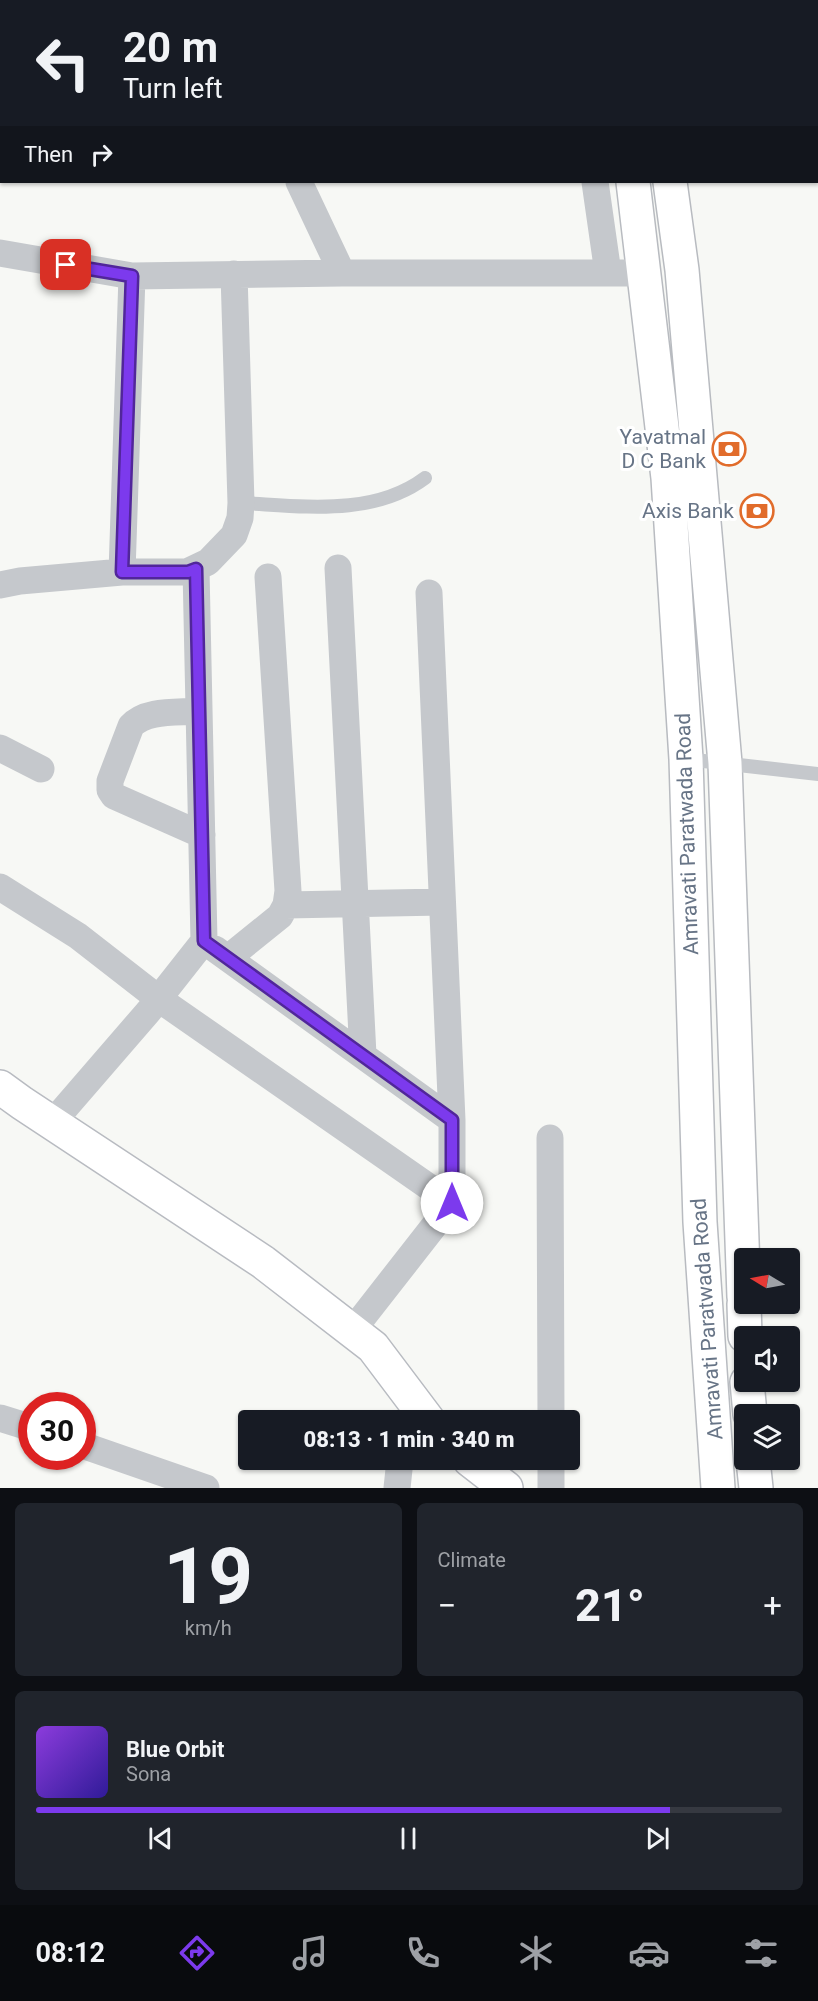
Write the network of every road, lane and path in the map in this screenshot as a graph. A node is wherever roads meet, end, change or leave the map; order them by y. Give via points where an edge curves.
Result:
1 (299, 183) edge
2 (595, 183) edge
3 (633, 183) edge
4 (670, 183) edge
5 (0, 254) edge
6 (342, 273) junction
7 (608, 273) junction
8 (645, 273) junction
9 (234, 274) junction
10 (132, 276) junction
11 (425, 478) dead end
12 (240, 503) junction
13 (338, 568) dead end
14 (196, 569) junction
15 (122, 572) junction
16 (268, 577) dead end
17 (0, 585) edge
18 (429, 593) dead end
19 (199, 711) junction
20 (0, 748) edge
21 (686, 759) junction
22 (725, 763) junction
23 (41, 769) dead end
24 (818, 774) edge
25 (202, 835) junction
26 (0, 887) edge
27 (442, 902) junction
28 (286, 904) junction
29 (355, 904) junction
30 (204, 941) junction
31 (228, 958) junction
32 (159, 999) junction
33 (363, 1055) junction
34 (0, 1087) edge
35 (452, 1120) junction
36 (52, 1123) junction
37 (550, 1138) dead end
38 (452, 1203) junction
39 (742, 1248) edge
40 (352, 1331) junction
41 (417, 1410) edge
42 (551, 1410) edge
43 (0, 1418) edge
44 (18, 1424) edge
45 (96, 1452) edge
46 (399, 1470) edge
47 (483, 1470) edge
48 (551, 1470) edge
49 (754, 1470) edge
50 (142, 1477) edge
51 (206, 1488) edge
52 (397, 1488) edge
53 (506, 1488) edge
54 (551, 1488) edge
55 (718, 1488) edge
56 (756, 1488) edge

1 - 6 street
2 - 7 street
3 - 8 main road, Amravati Paratwada Road
4 - 22 main road, Amravati Paratwada Road via 682,270
5 - 10 street
6 - 7 street
6 - 9 street
7 - 8 street
8 - 21 main road, Amravati Paratwada Road via 668,478
9 - 10 street
9 - 12 street
10 - 15 street
11 - 12 lane via 411,489 381,501 330,508
12 - 14 street via 234,534
13 - 29 street
14 - 15 street
14 - 19 street
15 - 17 street
16 - 28 street
18 - 27 street
19 - 25 street
19 - 25 street via 149,715 137,720 131,726 110,790 114,796
20 - 23 street
21 - 22 lane
21 - 55 main road, Amravati Paratwada Road via 700,1222
22 - 24 lane
22 - 39 main road, Amravati Paratwada Road
25 - 30 street
26 - 32 street via 78,936
27 - 29 street
27 - 35 street
28 - 29 street
28 - 31 street via 280,916
29 - 33 street
30 - 31 street
30 - 32 street
31 - 33 street
32 - 36 street
32 - 38 street
33 - 35 street
34 - 36 main road
35 - 38 street
36 - 40 main road via 263,1262
37 - 42 street
38 - 40 street
40 - 41 main road via 372,1347
43 - 44 street
45 - 50 street
46 - 52 street
47 - 53 main road
48 - 54 street
49 - 56 main road
50 - 51 street

